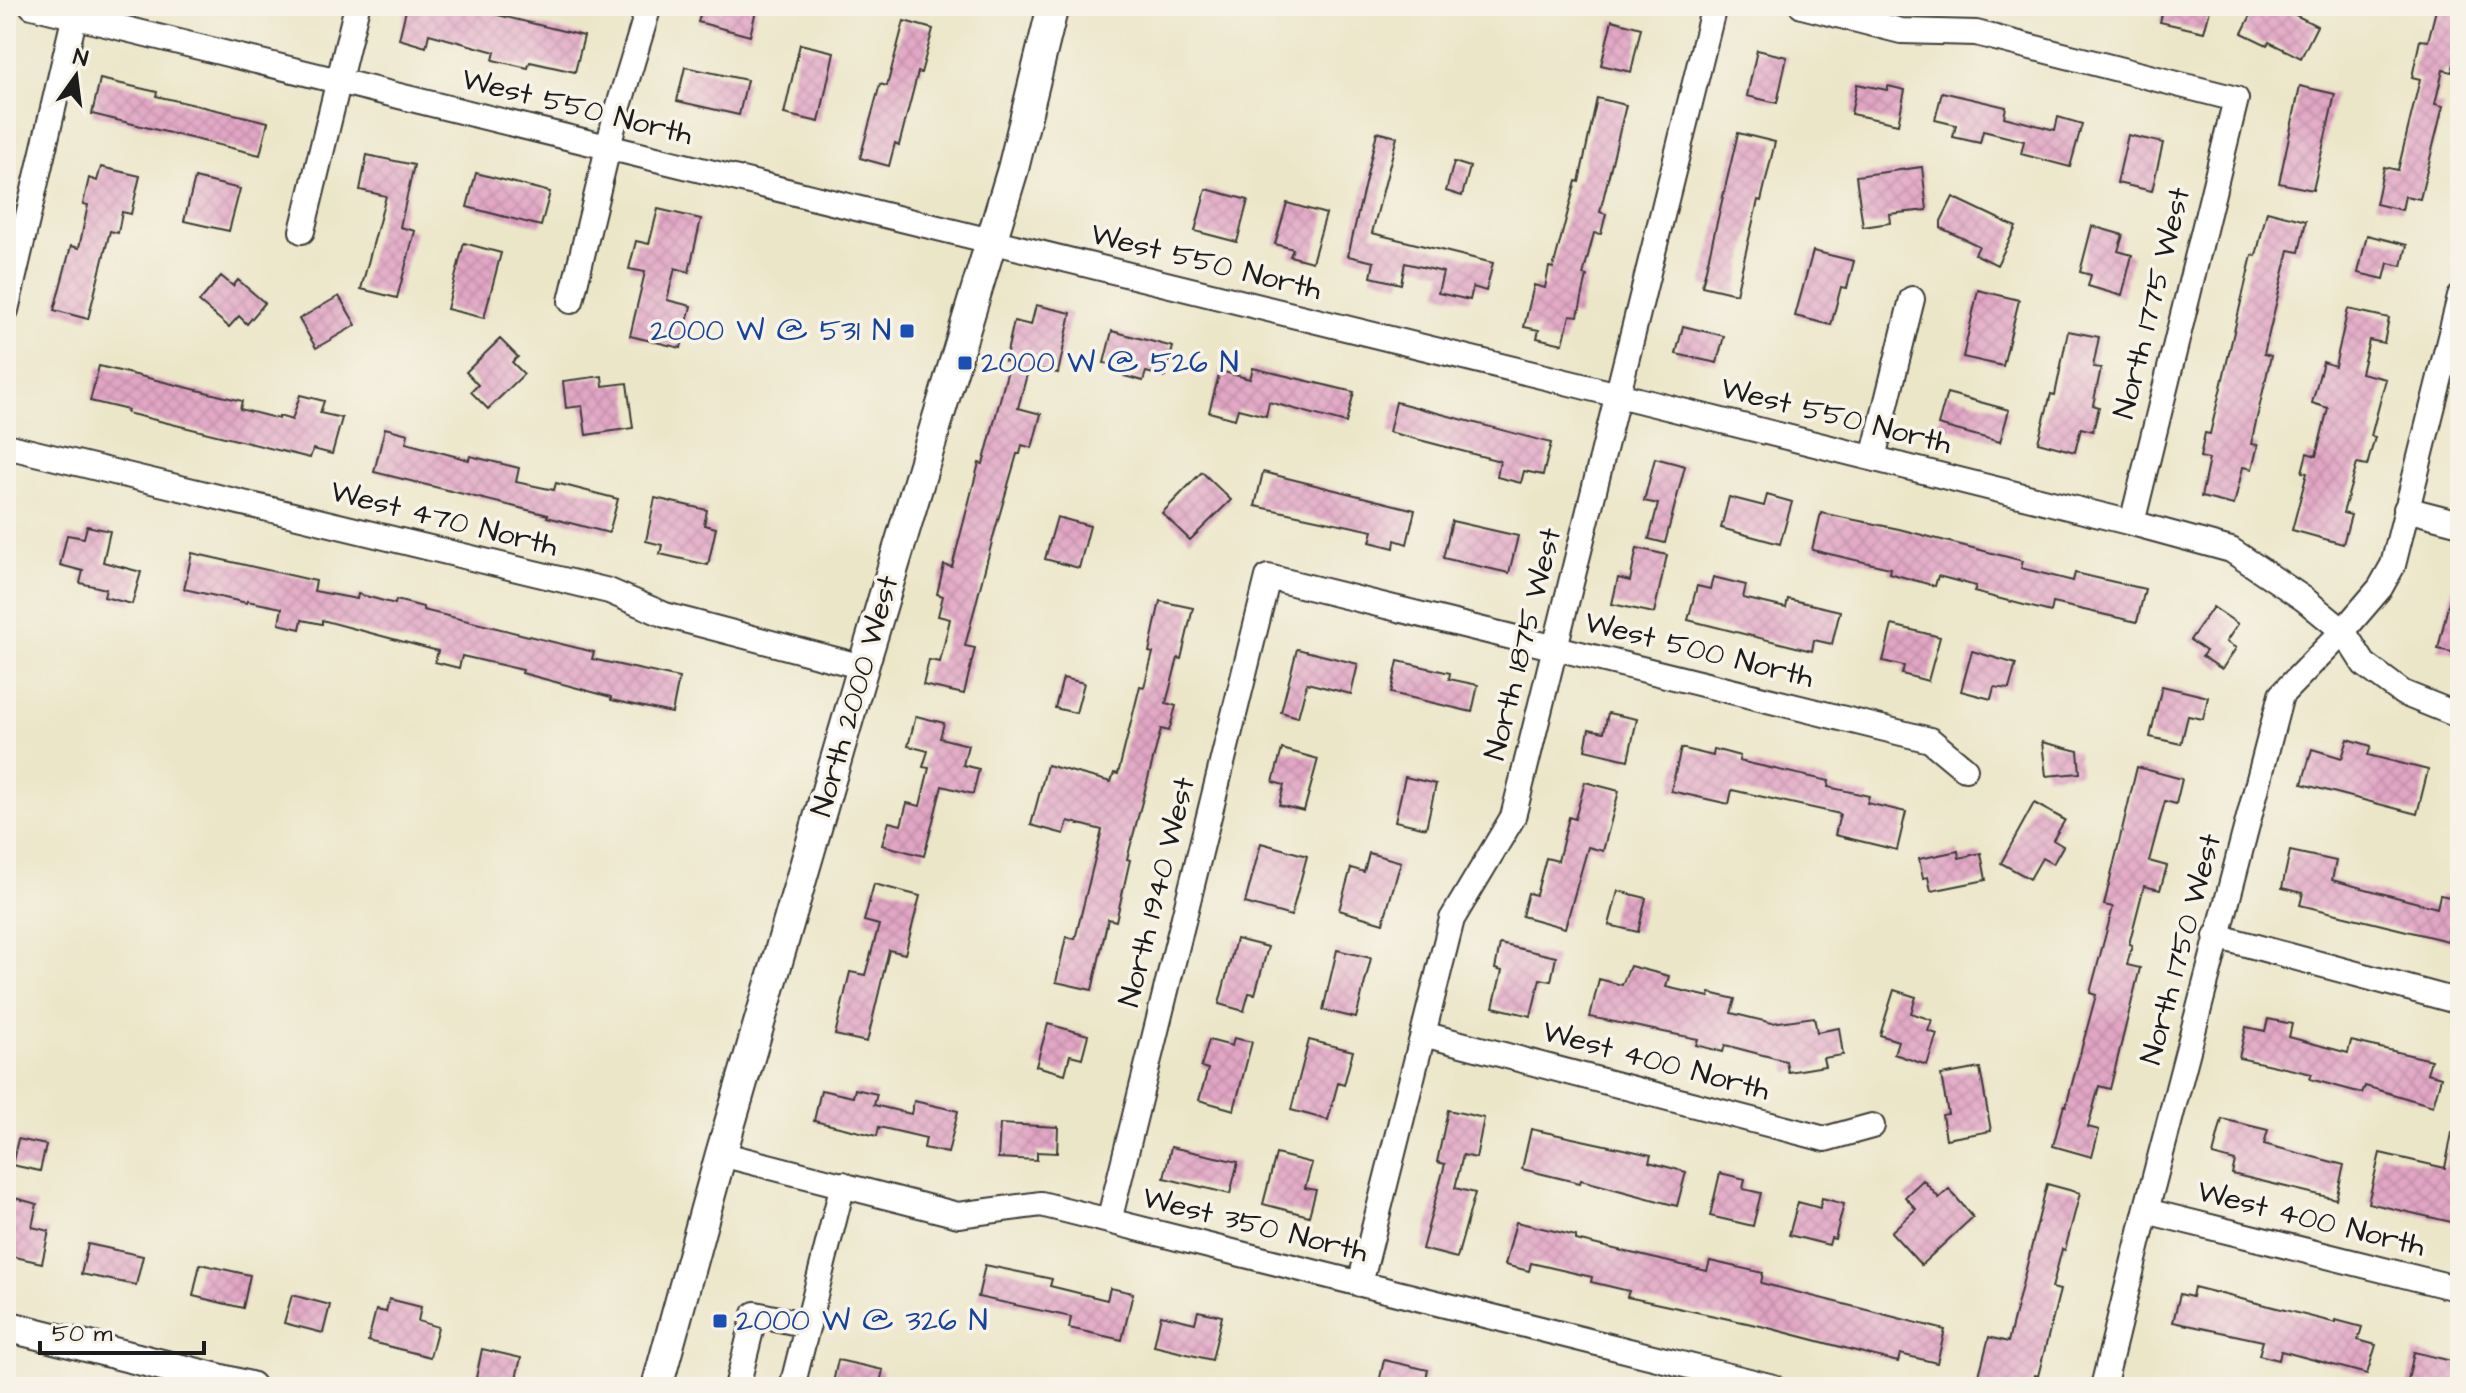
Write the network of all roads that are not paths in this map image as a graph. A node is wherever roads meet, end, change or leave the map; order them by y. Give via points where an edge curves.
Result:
1 (32, 6) edge
2 (357, 6) edge
3 (649, 6) edge
4 (1053, 6) edge
5 (1714, 6) edge
6 (1802, 6) edge
7 (76, 11) edge
8 (337, 81) junction
9 (609, 149) junction
10 (302, 231) dead end
11 (990, 242) junction
12 (2460, 297) edge
13 (1912, 299) dead end
14 (571, 301) dead end
15 (6, 310) edge
16 (1617, 395) junction
17 (6, 446) edge
18 (1873, 458) junction
19 (2406, 509) junction
20 (2132, 523) junction
21 (2460, 523) edge
22 (1268, 577) joint
23 (2343, 631) junction
24 (1555, 647) junction
25 (863, 667) junction
26 (2460, 716) edge
27 (1965, 769) dead end
28 (2216, 936) junction
29 (2460, 1002) edge
30 (1423, 1034) junction
31 (1872, 1126) dead end
32 (721, 1154) junction
33 (843, 1184) junction
34 (2146, 1211) junction
35 (1109, 1221) junction
36 (1360, 1284) junction
37 (2460, 1289) edge
38 (808, 1325) junction
39 (6, 1326) edge
40 (250, 1387) edge
41 (657, 1387) edge
42 (737, 1387) edge
43 (792, 1387) edge
44 (1773, 1387) edge
45 (2103, 1387) edge

1 - 7 street, West 550 North
2 - 8 street
3 - 9 street
4 - 11 main road, North 2000 West
5 - 16 street, North 1875 West
6 - 20 street, North 1775 West via 1901,31 1976,33 2236,99
7 - 8 street, West 550 North
7 - 15 street
8 - 9 street, West 550 North
8 - 10 street
9 - 11 street, West 550 North
9 - 14 street
11 - 16 street, West 550 North
11 - 25 main road, North 2000 West
12 - 19 street
13 - 18 street
16 - 18 street, West 550 North
16 - 24 street, North 1875 West
17 - 25 street, West 470 North via 609,591 665,615
18 - 20 street, West 550 North
19 - 21 street
19 - 23 street, North 1750 West via 2393,565
20 - 23 street, West 550 North via 2231,550
22 - 24 street, West 500 North
22 - 35 street, North 1940 West
23 - 26 street, West 550 North via 2364,664 2403,693
23 - 28 street, North 1750 West via 2281,695
24 - 27 street, West 500 North via 1930,740
24 - 30 street, North 1875 West via 1513,817 1452,919
25 - 32 main road, North 2000 West
28 - 29 street
28 - 34 street, North 1750 West
30 - 31 street, West 400 North via 1825,1139
30 - 36 street, North 1875 West
32 - 33 street, West 350 North
32 - 41 main road, North 2000 West
33 - 35 street, West 350 North via 958,1215 1041,1204
33 - 38 street
34 - 37 street, West 400 North
34 - 45 street, North 1750 West
35 - 36 street, West 350 North
36 - 44 street, West 350 North
38 - 42 street via 755,1314
38 - 43 street
39 - 40 main road

